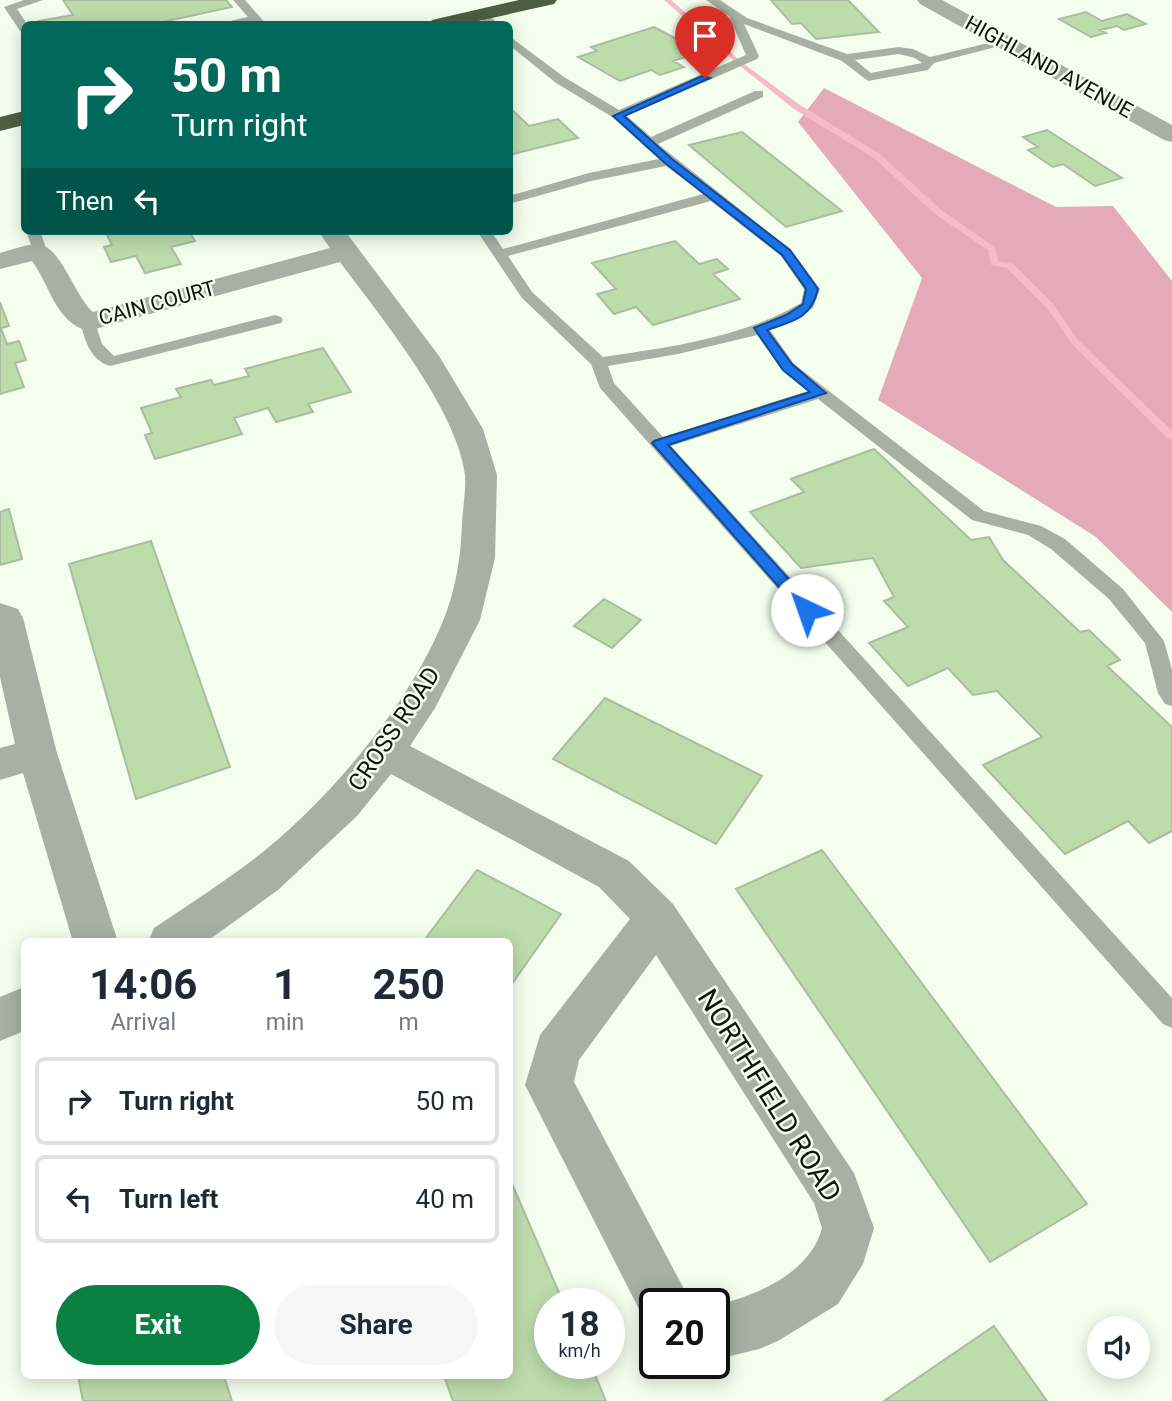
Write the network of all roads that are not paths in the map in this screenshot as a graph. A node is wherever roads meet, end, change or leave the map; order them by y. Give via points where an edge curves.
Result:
1 (37, 0) edge
2 (239, 0) edge
3 (547, 0) edge
4 (712, 0) edge
5 (927, 0) edge
6 (734, 15) junction
7 (488, 20) edge
8 (258, 21) edge
9 (21, 24) edge
10 (513, 42) edge
11 (1005, 43) junction
12 (846, 58) junction
13 (928, 61) junction
14 (759, 94) dead end
15 (618, 116) junction
16 (21, 119) edge
17 (0, 124) edge
18 (1172, 135) edge
19 (649, 143) junction
20 (669, 161) junction
21 (713, 196) junction
22 (513, 199) edge
23 (487, 235) edge
24 (35, 242) edge
25 (339, 242) edge
26 (500, 254) junction
27 (0, 261) edge
28 (275, 320) dead end
29 (88, 322) junction
30 (760, 328) junction
31 (598, 362) junction
32 (820, 393) junction
33 (659, 443) junction
34 (0, 616) edge
35 (1172, 698) edge
36 (384, 752) junction
37 (19, 759) edge
38 (657, 919) junction
39 (94, 938) edge
40 (176, 938) edge
41 (21, 1010) edge
42 (1172, 1016) edge
43 (0, 1019) edge
44 (657, 1288) edge
45 (730, 1329) edge

1 - 9 lane via 10,7
2 - 8 lane
3 - 7 highway
4 - 6 lane
5 - 11 street, HIGHLAND AVENUE
6 - 12 lane
6 - 15 lane via 753,57
10 - 15 lane via 560,80
11 - 13 lane
11 - 18 street, HIGHLAND AVENUE
12 - 13 lane via 902,50
12 - 13 lane via 868,77 923,67
14 - 19 lane
15 - 19 lane
16 - 17 highway
19 - 20 lane
20 - 21 lane
20 - 22 lane
21 - 26 lane
21 - 30 lane via 786,253 812,289 808,305 790,318
23 - 26 lane
24 - 27 street, CAIN COURT
24 - 29 street, CAIN COURT via 72,309
25 - 29 street, CAIN COURT
25 - 36 street, CROSS ROAD via 424,356 467,429 481,475 478,558 462,620 421,698
26 - 31 lane via 527,295
28 - 29 lane via 110,361 93,346
30 - 31 lane via 678,350
30 - 32 lane via 788,367
31 - 33 lane via 606,384
32 - 33 lane
32 - 35 lane via 978,516 1034,530 1058,544 1116,594 1154,641
33 - 42 lane
34 - 37 street via 5,618
36 - 38 street, NORTHFIELD ROAD via 614,874
36 - 40 street, CROSS ROAD via 342,804 263,877
37 - 39 street
38 - 44 street via 557,1051 549,1085
38 - 45 street, NORTHFIELD ROAD via 836,1191 848,1228 844,1245 819,1285 759,1322
41 - 43 street

